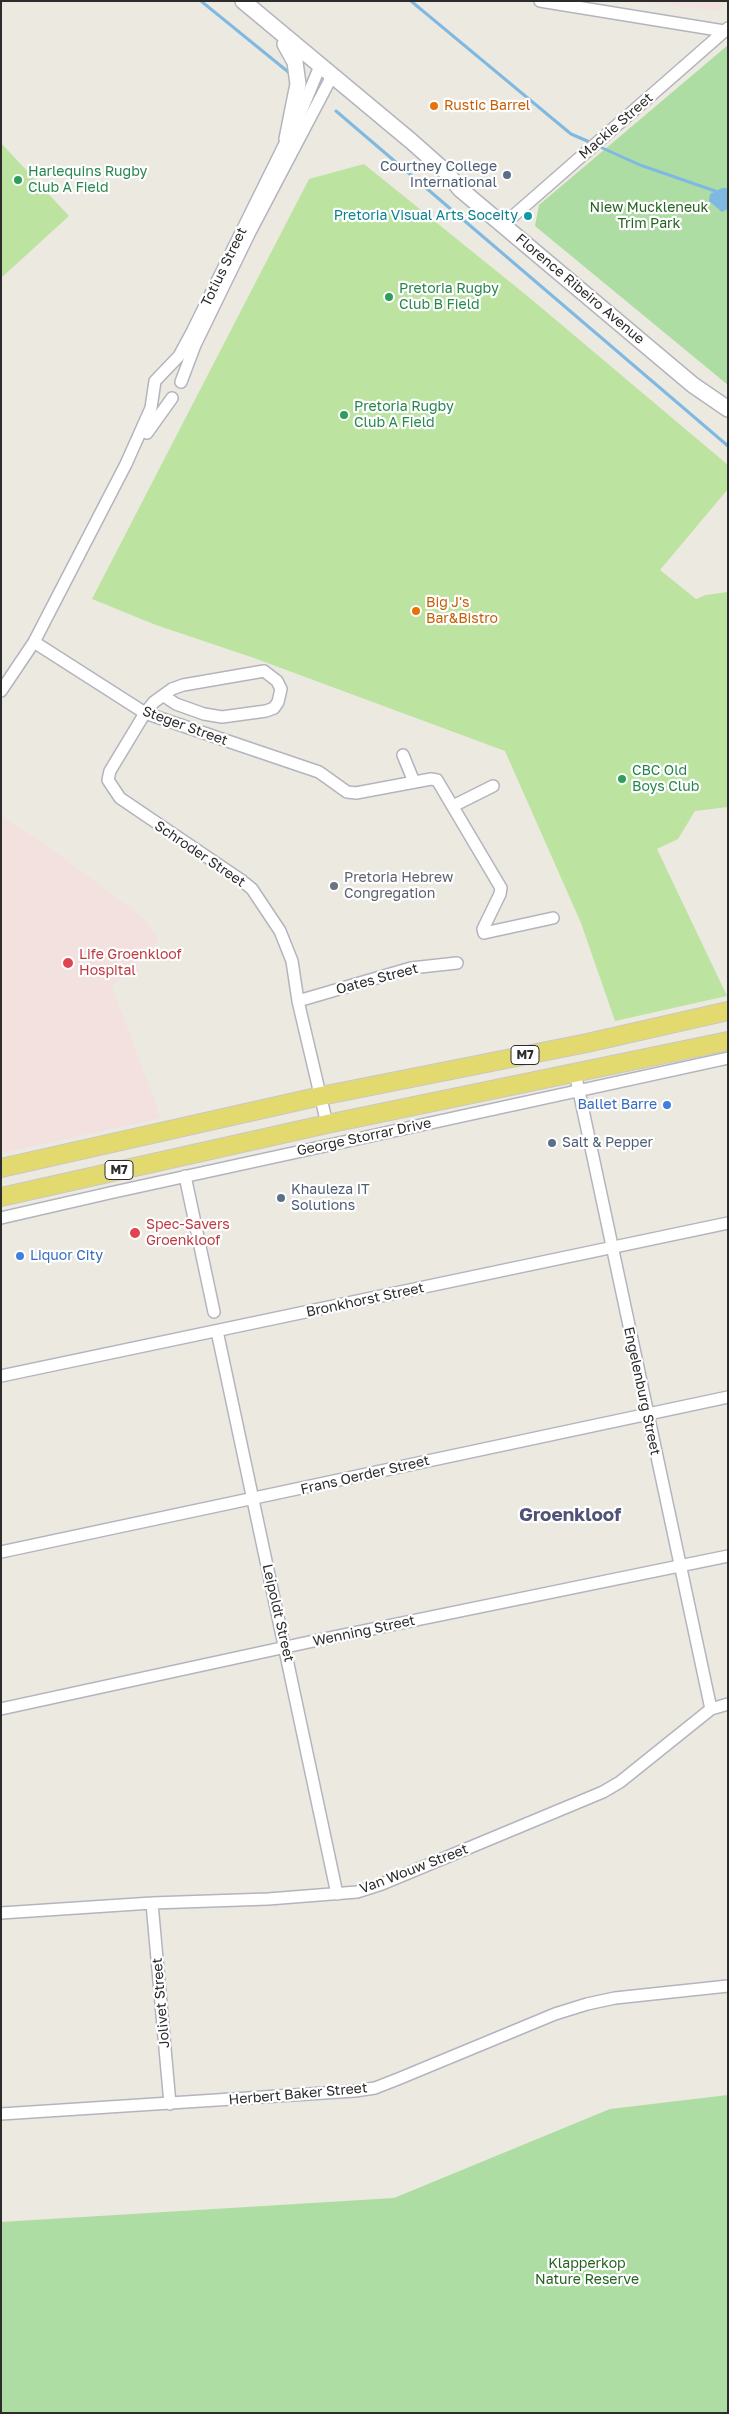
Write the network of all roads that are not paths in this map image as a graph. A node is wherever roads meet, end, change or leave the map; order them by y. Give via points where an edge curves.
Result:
1 (232, 1) edge
2 (244, 1) edge
3 (540, 1) edge
4 (726, 30) edge
5 (284, 44) junction
6 (324, 74) junction
7 (287, 139) junction
8 (504, 224) junction
9 (164, 373) junction
10 (181, 382) junction
11 (155, 390) junction
12 (700, 390) junction
13 (172, 398) junction
14 (728, 409) edge
15 (728, 420) edge
16 (126, 464) junction
17 (34, 642) junction
18 (1, 691) edge
19 (164, 696) junction
20 (145, 713) junction
21 (403, 755) dead end
22 (414, 782) junction
23 (493, 786) dead end
24 (453, 806) junction
25 (553, 918) dead end
26 (457, 963) dead end
27 (298, 1001) junction
28 (728, 1011) edge
29 (588, 1043) junction
30 (726, 1044) edge
31 (462, 1068) junction
32 (577, 1081) junction
33 (321, 1096) junction
34 (327, 1124) junction
35 (1, 1168) edge
36 (185, 1176) junction
37 (1, 1197) edge
38 (1, 1218) edge
39 (728, 1223) edge
40 (612, 1248) junction
41 (214, 1312) dead end
42 (217, 1331) junction
43 (1, 1376) edge
44 (728, 1397) edge
45 (648, 1414) junction
46 (252, 1500) junction
47 (1, 1552) edge
48 (728, 1556) edge
49 (680, 1566) junction
50 (285, 1648) junction
51 (728, 1704) edge
52 (710, 1709) junction
53 (1, 1710) edge
54 (338, 1894) junction
55 (152, 1903) junction
56 (1, 1913) edge
57 (728, 1986) edge
58 (170, 2104) junction
59 (1, 2114) edge

1 - 5 main road, Florence Ribeiro Avenue
2 - 6 main road, Florence Ribeiro Avenue
3 - 4 street
4 - 8 street, Mackie Street
5 - 6 main road, Florence Ribeiro Avenue
5 - 7 main road via 295,62 298,84
6 - 7 street, Totius Street
6 - 8 main road, Florence Ribeiro Avenue via 440,178 460,189
6 - 10 street, Totius Street via 195,345
7 - 9 street, Totius Street via 188,340
8 - 12 main road, Florence Ribeiro Avenue
9 - 10 street via 172,373
9 - 11 street, Totius Street via 155,381
10 - 13 street via 181,390
11 - 13 street via 160,396
11 - 16 street, Totius Street via 148,417
12 - 14 main road, Florence Ribeiro Avenue
12 - 15 main road, Florence Ribeiro Avenue
13 - 16 street, Totius Street
16 - 17 street, Totius Street
17 - 18 street, Totius Street
17 - 20 street, Steger Street
19 - 19 street, Schroder Street via 176,704 222,717 274,708 281,689 276,680 264,671 183,685
19 - 20 street, Schroder Street
20 - 22 street, Steger Street via 325,775 347,792
20 - 27 street, Schroder Street via 110,771 108,780 120,798 252,889 285,940 292,960
21 - 22 street
22 - 24 street, Steger Street via 437,780
23 - 24 street
24 - 25 street via 501,888 484,933
26 - 27 street, Oates Street via 411,968
27 - 33 street, Schroder Street
28 - 29 main road, M7
29 - 31 main road, M7
29 - 32 main road via 577,1055
30 - 32 main road, George Storrar Drive / M7
31 - 32 main road via 484,1072 554,1057 559,1058
31 - 33 main road, M7
32 - 34 main road, George Storrar Drive / M7
32 - 36 street, George Storrar Drive
32 - 40 street, Engelenburg Street
33 - 34 street, Schroder Street
33 - 35 main road, M7
34 - 37 main road, George Storrar Drive / M7
36 - 38 street, George Storrar Drive
36 - 41 street
39 - 40 street, Bronkhorst Street
40 - 42 street, Bronkhorst Street
40 - 45 street, Engelenburg Street
42 - 43 street, Bronkhorst Street
42 - 46 street, Leipoldt Street
44 - 45 street, Frans Oerder Street
45 - 46 street, Frans Oerder Street
45 - 49 street, Engelenburg Street
46 - 47 street, Frans Oerder Street
46 - 50 street, Leipoldt Street
48 - 49 street, Wenning Street
49 - 50 street, Wenning Street
49 - 52 street, Engelenburg Street
50 - 53 street, Wenning Street
50 - 54 street, Leipoldt Street
51 - 52 street, Van Wouw Street
52 - 54 street, Van Wouw Street via 620,1782 603,1792 382,1884
54 - 55 street, Van Wouw Street
55 - 56 street, Van Wouw Street
55 - 58 street, Jolivet Street
57 - 58 street, Herbert Baker Street via 587,2004 375,2088
58 - 59 street, Herbert Baker Street

